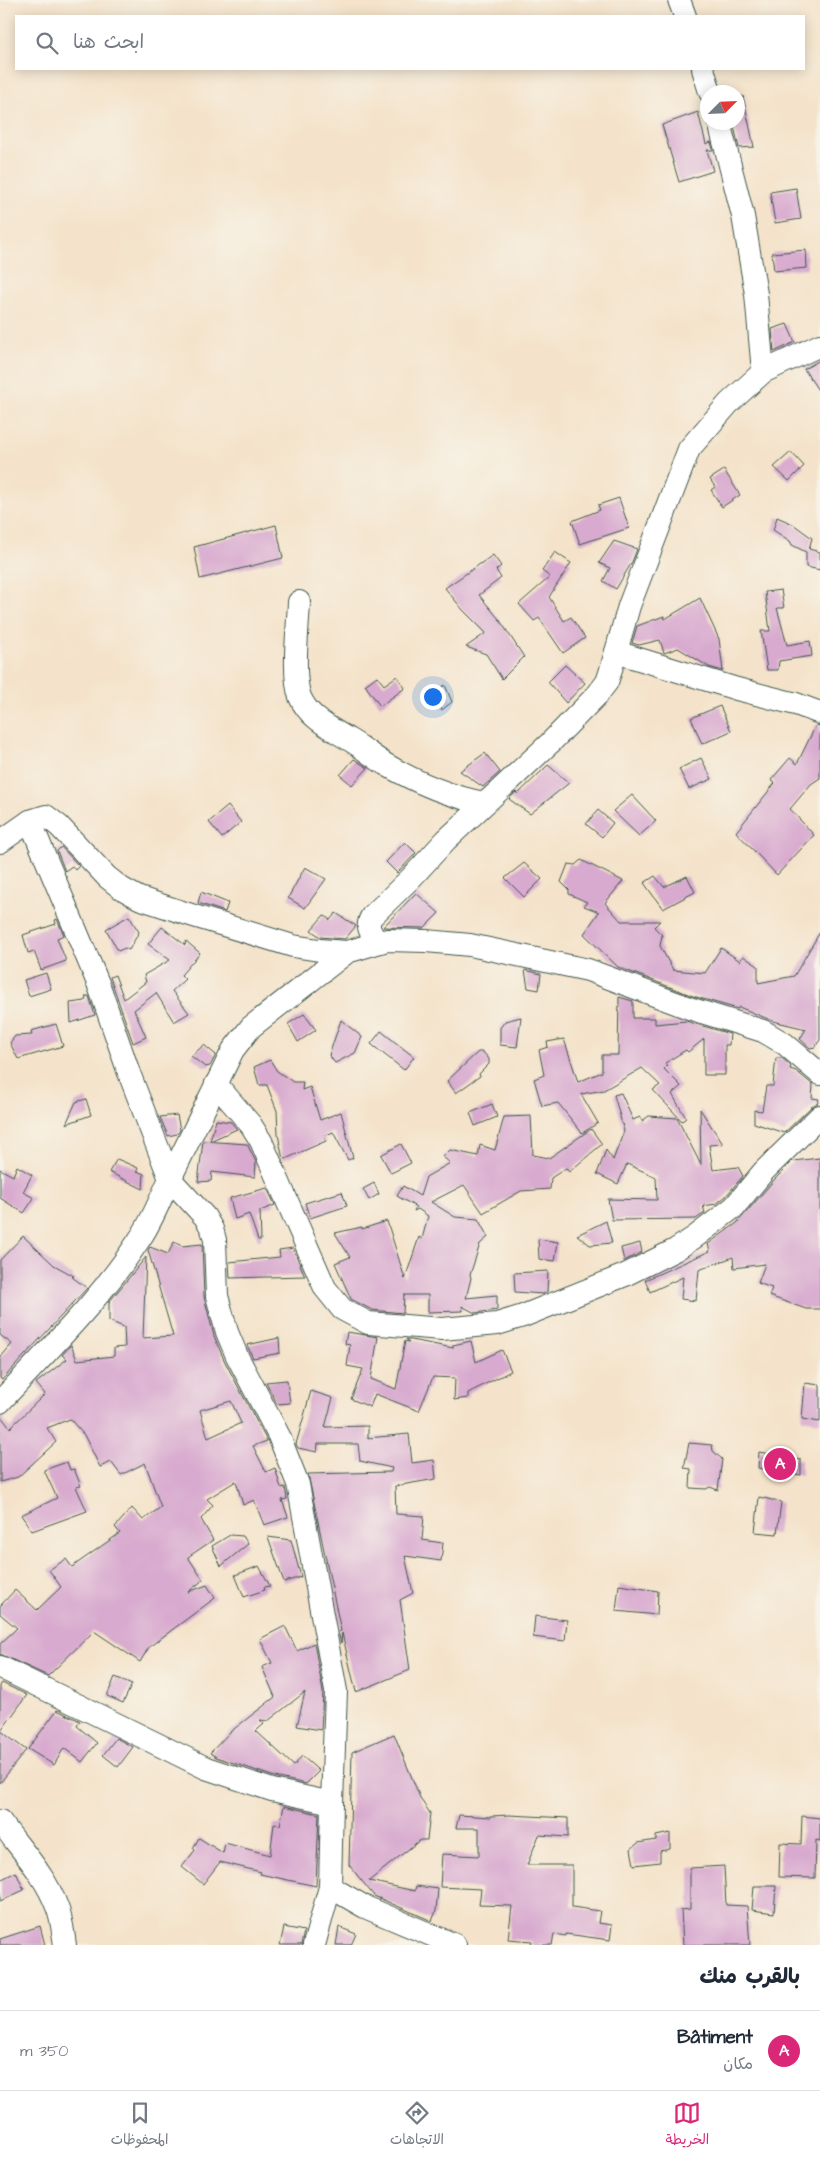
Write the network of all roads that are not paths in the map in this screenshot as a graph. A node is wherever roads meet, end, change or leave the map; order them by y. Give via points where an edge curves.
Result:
1 (679, 0) edge
2 (685, 15) edge
3 (703, 70) edge
4 (708, 85) edge
5 (721, 130) edge
6 (820, 345) edge
7 (763, 372) junction
8 (299, 602) dead end
9 (616, 652) junction
10 (820, 713) edge
11 (484, 802) junction
12 (30, 821) junction
13 (0, 842) edge
14 (377, 942) junction
15 (347, 952) junction
16 (820, 1074) edge
17 (216, 1084) junction
18 (820, 1116) edge
19 (170, 1179) junction
20 (0, 1402) edge
21 (1, 1671) edge
22 (332, 1803) junction
23 (0, 1821) edge
24 (330, 1887) junction
25 (65, 1945) edge
26 (314, 1945) edge
27 (455, 1945) edge

1 - 2 street
3 - 4 street
5 - 7 street via 756,294
6 - 7 street
7 - 9 street via 689,449 629,606
8 - 11 street via 297,684 312,715 329,729 415,781 454,797
9 - 10 street
9 - 11 street via 607,682 596,695 550,743
11 - 14 street via 372,916 369,928
12 - 13 street
12 - 15 street via 43,816 51,819 107,877 138,898 293,946
12 - 19 street via 98,983
14 - 15 street
14 - 16 street via 426,941 470,945 588,970 689,1008 763,1031
15 - 17 street via 251,1027
17 - 18 street via 261,1141 326,1288 342,1309 368,1323 442,1329 497,1324 524,1316 625,1275 675,1250 734,1207 764,1171
17 - 19 street
19 - 20 street via 141,1238 120,1267 91,1304
19 - 22 street via 212,1229 217,1296 227,1332 279,1436 298,1484 336,1691
21 - 22 street via 206,1768 272,1790
22 - 24 street
23 - 25 street via 42,1876 58,1908
24 - 26 street
24 - 27 street via 365,1907

